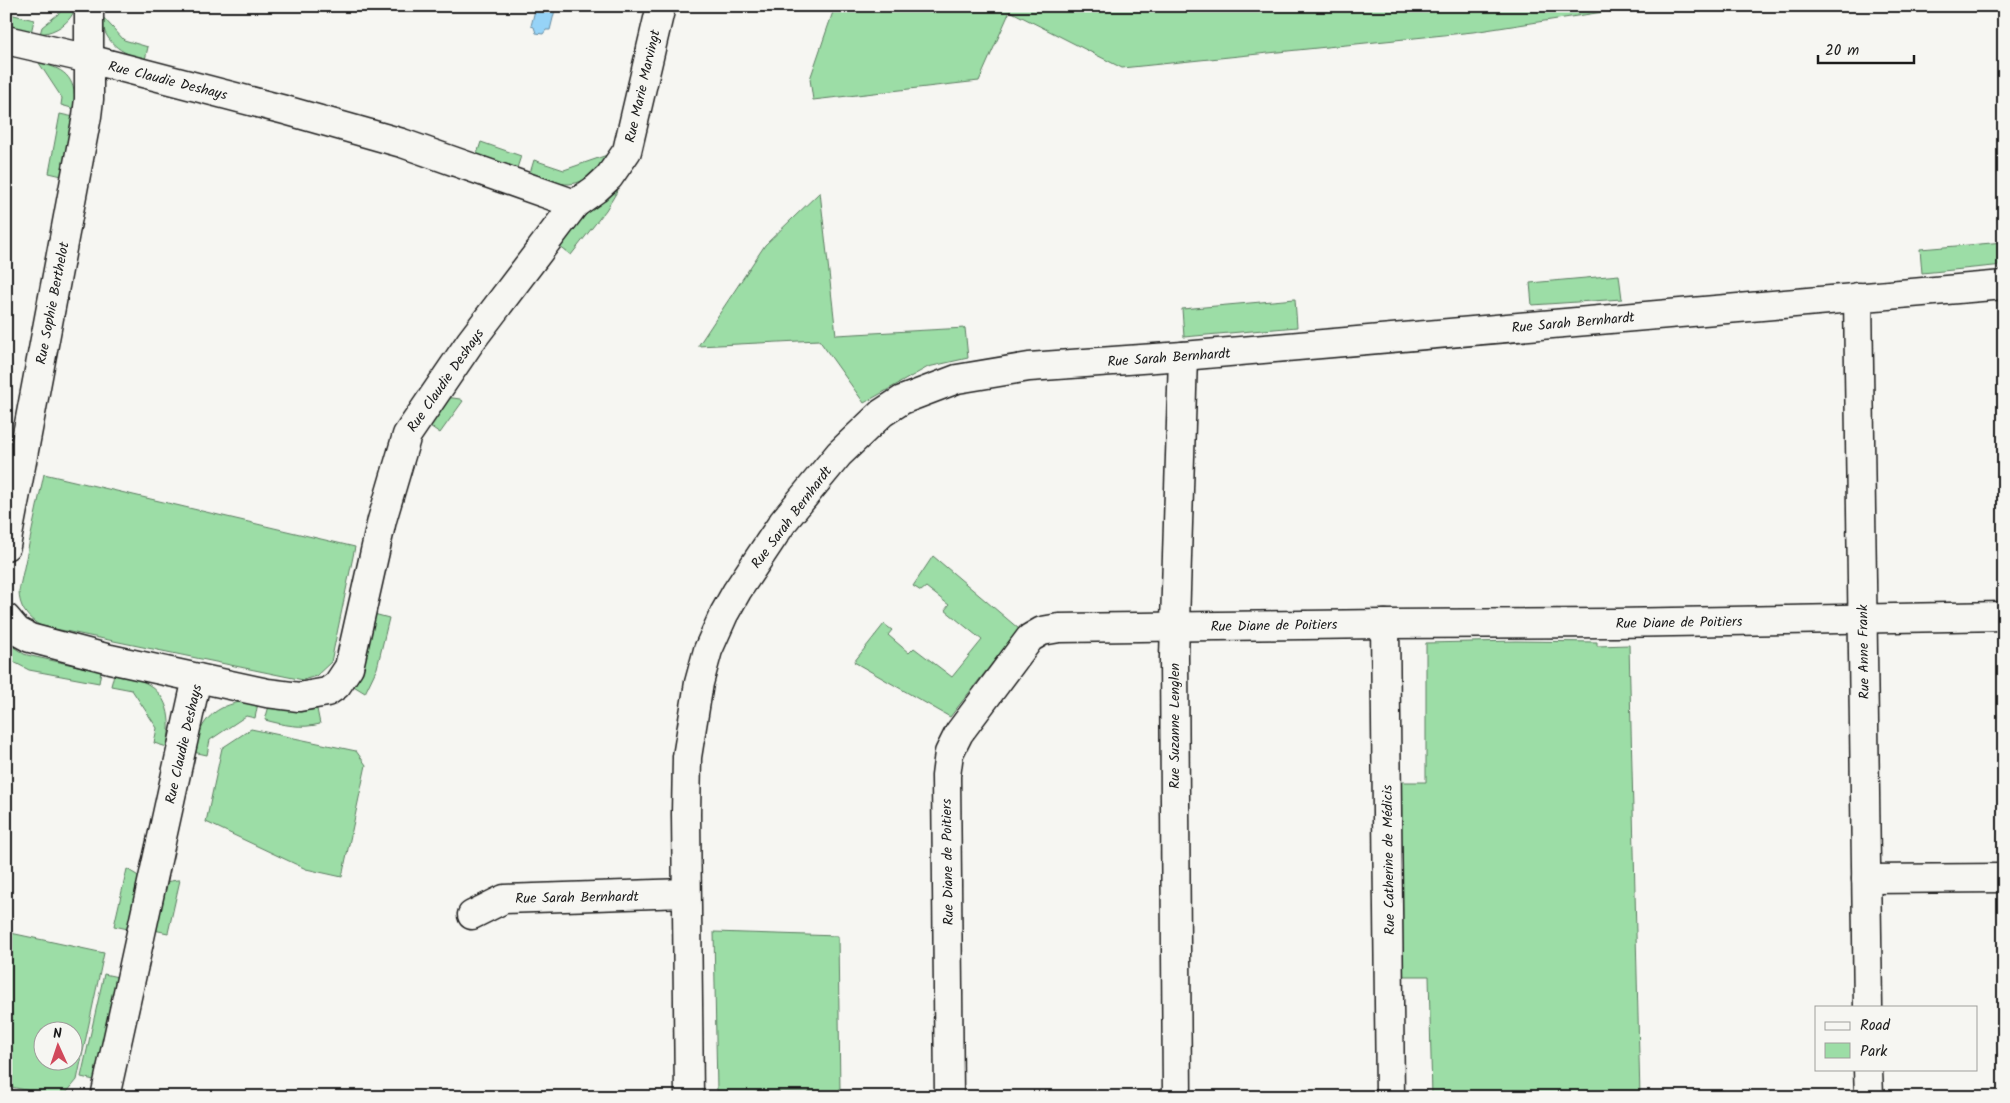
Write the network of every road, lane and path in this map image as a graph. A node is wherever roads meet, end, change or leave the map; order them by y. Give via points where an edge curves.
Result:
1 (89, 6) edge
2 (661, 6) edge
3 (6, 40) edge
4 (89, 59) junction
5 (575, 204) junction
6 (2004, 285) edge
7 (1858, 297) junction
8 (1183, 356) junction
9 (6, 546) edge
10 (2004, 616) edge
11 (6, 618) edge
12 (1862, 619) junction
13 (1385, 624) junction
14 (1175, 626) junction
15 (197, 678) junction
16 (2004, 878) edge
17 (1866, 879) junction
18 (686, 893) junction
19 (472, 915) dead end
20 (1868, 1006) edge
21 (1868, 1070) edge
22 (105, 1097) edge
23 (689, 1097) edge
24 (949, 1097) edge
25 (1177, 1097) edge
26 (1390, 1097) edge
27 (1869, 1097) edge

1 - 4 street
2 - 5 street, Rue Marie Marvingt via 627,151 609,177
3 - 4 street, Rue Claudie Deshays
4 - 5 street, Rue Claudie Deshays via 402,143
4 - 9 street, Rue Sophie Berthelot via 87,116
5 - 15 street, Rue Claudie Deshays via 471,341 407,435 382,520 349,667 344,677 327,692 299,697
6 - 7 street, Rue Sarah Bernhardt
7 - 8 street, Rue Sarah Bernhardt
7 - 12 street, Rue Anne Frank
8 - 14 street, Rue Suzanne Lenglen
8 - 18 street, Rue Sarah Bernhardt via 1029,367 957,379 902,400 882,413 839,454 783,522 742,582 708,650 687,757
10 - 12 street, Rue Diane de Poitiers
11 - 15 street via 17,631 30,638
12 - 13 street, Rue Diane de Poitiers
12 - 17 street, Rue Anne Frank
13 - 14 street, Rue Diane de Poitiers
13 - 26 street, Rue Catherine de Médicis
14 - 24 street, Rue Diane de Poitiers via 1042,631 1030,638 959,733 950,754 946,776
14 - 25 street, Rue Suzanne Lenglen
15 - 22 street, Rue Claudie Deshays
16 - 17 street
17 - 20 street, Rue Anne Frank
18 - 19 street, Rue Sarah Bernhardt via 504,899
18 - 23 street, Rue Sarah Bernhardt
21 - 27 street

